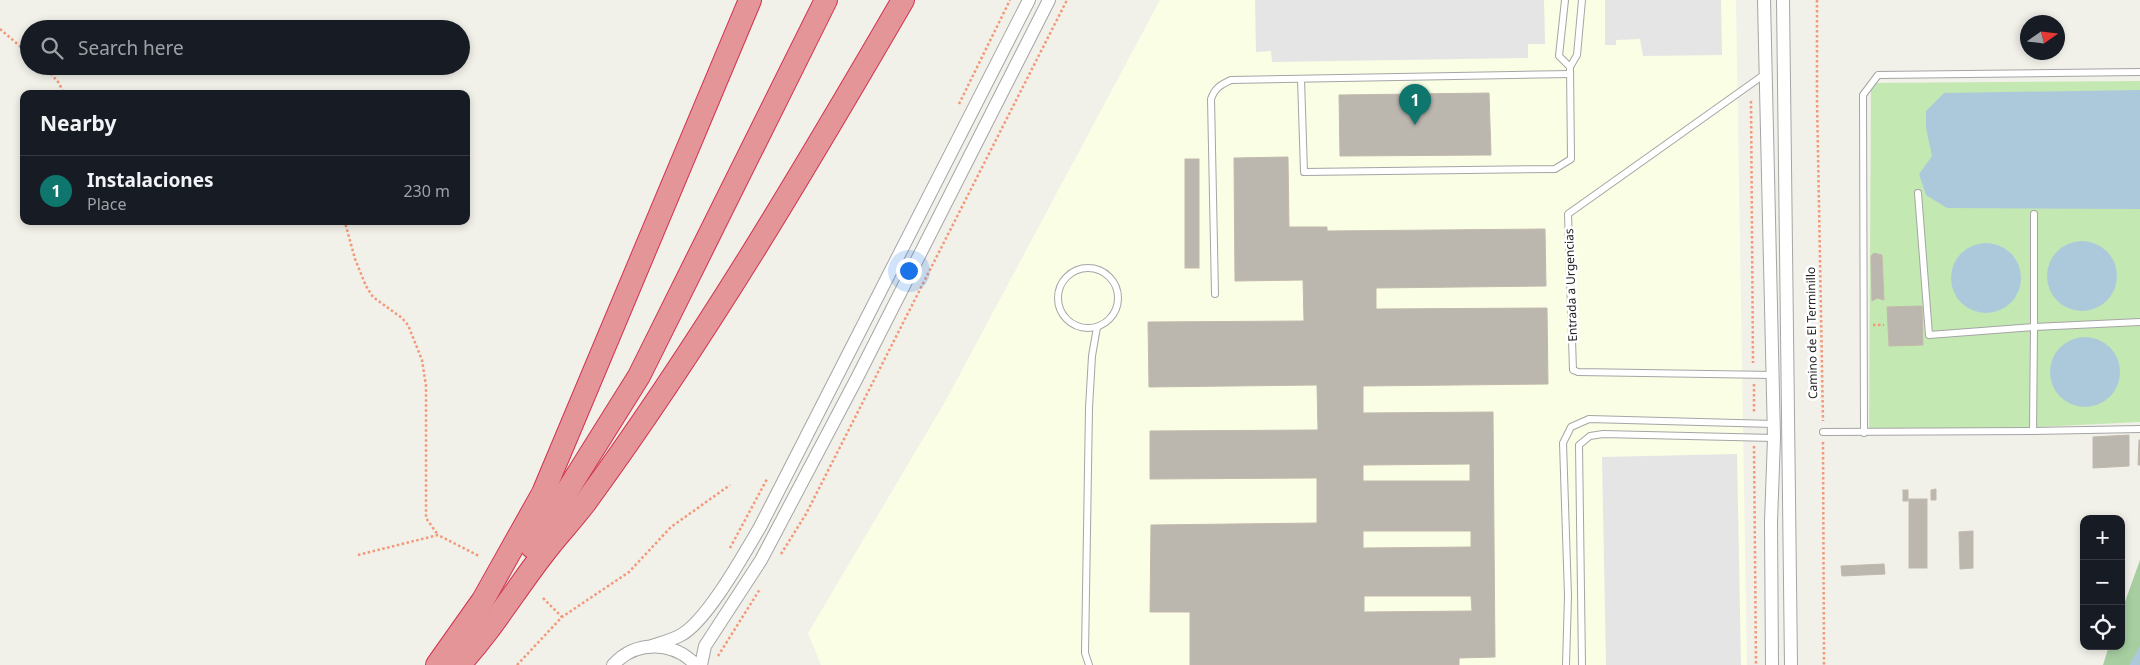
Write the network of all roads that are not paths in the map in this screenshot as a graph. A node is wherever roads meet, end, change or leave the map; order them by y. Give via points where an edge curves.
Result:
1 (750, 0) edge
2 (826, 0) edge
3 (903, 0) edge
4 (1029, 0) edge
5 (1049, 0) edge
6 (1565, 0) edge
7 (1582, 0) edge
8 (1764, 0) edge
9 (1783, 0) edge
10 (1570, 70) junction
11 (2140, 72) edge
12 (1766, 73) junction
13 (1301, 79) junction
14 (1918, 193) dead end
15 (2034, 214) dead end
16 (1215, 294) dead end
17 (2140, 322) edge
18 (1097, 327) junction
19 (2034, 327) junction
20 (1773, 375) junction
21 (1774, 424) junction
22 (2140, 429) edge
23 (2033, 431) junction
24 (1823, 432) road end
25 (1864, 433) junction
26 (1774, 438) junction
27 (652, 646) junction
28 (437, 665) edge
29 (451, 665) edge
30 (459, 665) edge
31 (613, 665) edge
32 (696, 665) edge
33 (701, 665) edge
34 (1088, 665) edge
35 (1566, 665) edge
36 (1582, 665) edge
37 (1772, 665) edge
38 (1791, 665) edge

1 - 28 highway via 543,493 483,600
2 - 29 highway via 639,376 547,526
3 - 30 highway via 766,231 659,398 584,504
4 - 27 street via 760,527 733,573 693,625 682,635
5 - 33 street via 853,386 761,560 705,646
6 - 10 lane via 1560,56
7 - 10 lane via 1577,55
8 - 12 street
9 - 38 street
10 - 13 lane
10 - 13 lane via 1570,159 1555,169 1304,172
11 - 25 lane via 1878,75 1863,95
12 - 20 street
12 - 20 lane, Entrada a Urgencias via 1568,214 1574,370
13 - 16 lane via 1231,80 1215,90 1211,99
14 - 19 lane via 1929,335
15 - 19 lane
17 - 19 lane
18 - 18 lane via 1116,310 1116,285 1097,269 1080,269 1066,278 1058,302 1072,323 1080,327
18 - 34 lane via 1089,408 1085,653
19 - 23 lane
20 - 21 street
21 - 26 street
21 - 35 lane via 1589,419 1571,427 1563,443 1568,596
22 - 23 lane
23 - 25 lane
24 - 25 lane
26 - 36 lane via 1603,434 1590,436 1578,445
26 - 37 street
27 - 31 street via 630,652
27 - 32 street via 679,652

